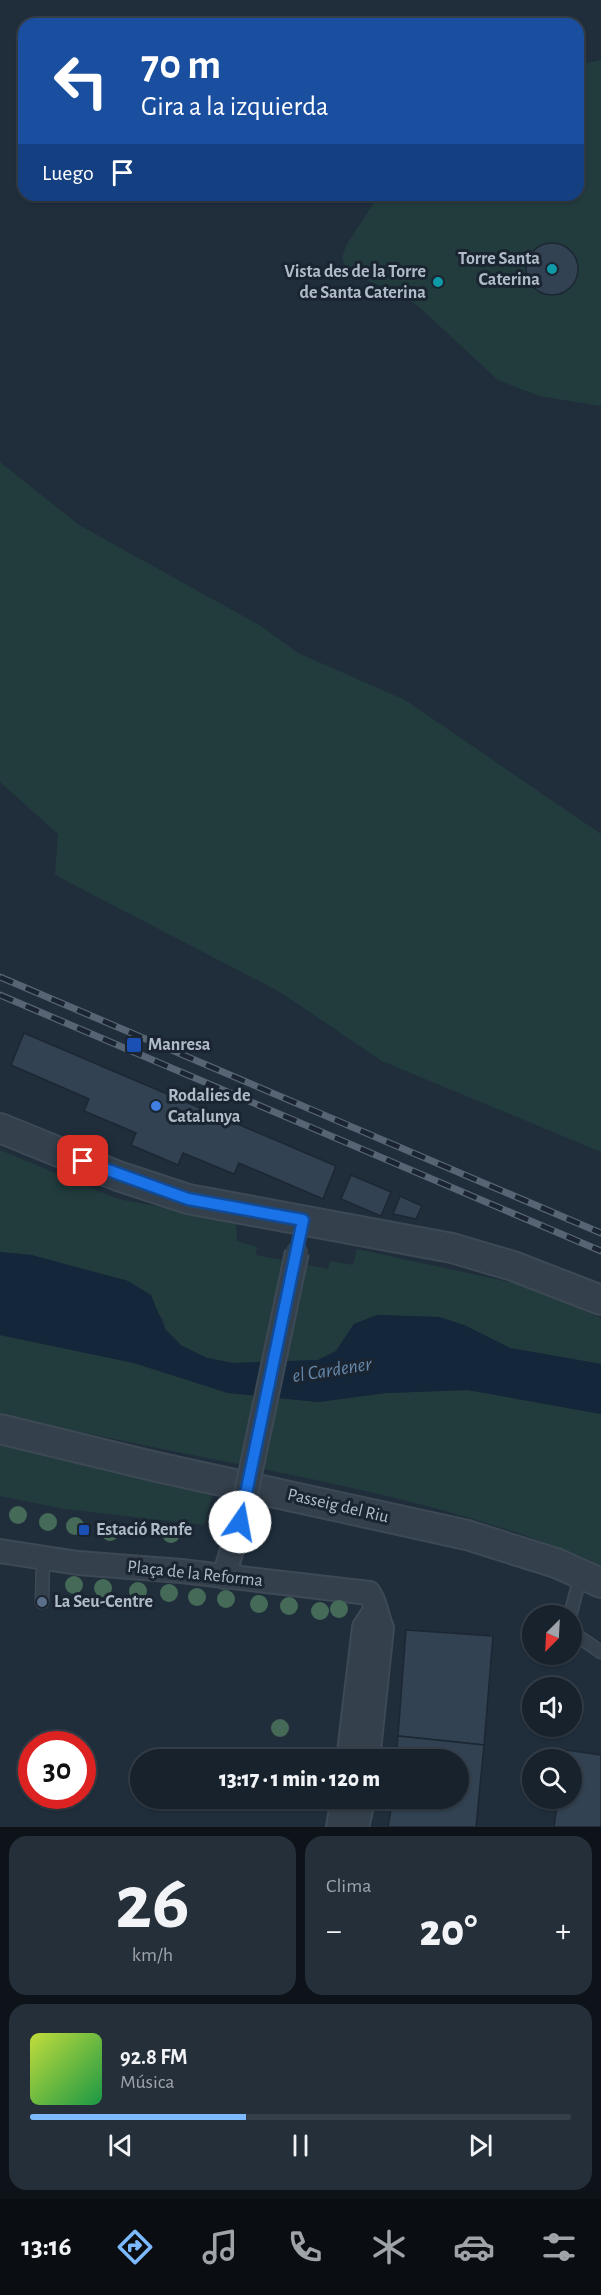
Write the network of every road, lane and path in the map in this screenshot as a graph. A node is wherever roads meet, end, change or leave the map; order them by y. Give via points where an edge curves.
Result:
1 (0, 1128) edge
2 (303, 1220) junction
3 (601, 1300) edge
4 (0, 1429) edge
5 (0, 1551) edge
6 (43, 1558) junction
7 (224, 1577) junction
8 (591, 1579) edge
9 (42, 1602) dead end
10 (576, 1605) edge
11 (374, 1612) junction
12 (582, 1640) edge
13 (601, 1652) edge
14 (349, 1749) edge
15 (369, 1749) edge
16 (341, 1809) edge
17 (361, 1809) edge
18 (338, 1827) edge
19 (357, 1827) edge

1 - 2 street via 118,1176 188,1199
2 - 3 street via 452,1248 513,1266
2 - 7 street, bridge via 240,1522
4 - 8 street, Passeig del Riu via 466,1535 556,1563
5 - 6 street, Plaça de la Reforma
6 - 7 street, Plaça de la Reforma
6 - 9 lane
7 - 11 street, Plaça de la Reforma via 369,1593
8 - 10 lane
11 - 14 street via 364,1627
11 - 15 street, Plaça de la Reforma via 382,1628
12 - 13 lane
16 - 18 street
17 - 19 street

